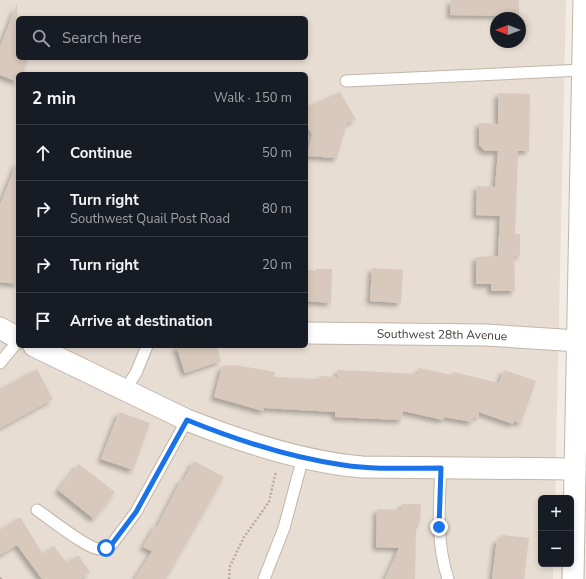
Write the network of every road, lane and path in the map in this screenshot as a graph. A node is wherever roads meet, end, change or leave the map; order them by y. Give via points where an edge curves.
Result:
1 (584, 0) edge
2 (583, 70) junction
3 (346, 81) dead end
4 (0, 328) edge
5 (308, 333) edge
6 (16, 339) edge
7 (578, 341) junction
8 (16, 343) edge
9 (38, 348) edge
10 (146, 348) edge
11 (0, 363) edge
12 (125, 390) junction
13 (187, 420) junction
14 (281, 451) junction
15 (303, 457) junction
16 (441, 468) junction
17 (575, 469) junction
18 (37, 510) dead end
19 (229, 579) edge
20 (264, 579) edge
21 (448, 579) edge
22 (573, 579) edge

1 - 2 street
2 - 3 lane
2 - 7 street
4 - 6 street
5 - 7 street, Southwest 28th Avenue via 499,335
7 - 17 street
8 - 11 lane
9 - 12 street
10 - 12 lane via 136,373
12 - 13 street
13 - 14 street
13 - 18 lane via 136,512 112,544 106,548 91,548
14 - 15 street
14 - 19 path via 269,502 244,537 230,566
15 - 16 street via 355,466
15 - 20 lane via 284,528
16 - 17 street
16 - 21 lane via 439,527 441,558
17 - 22 street

